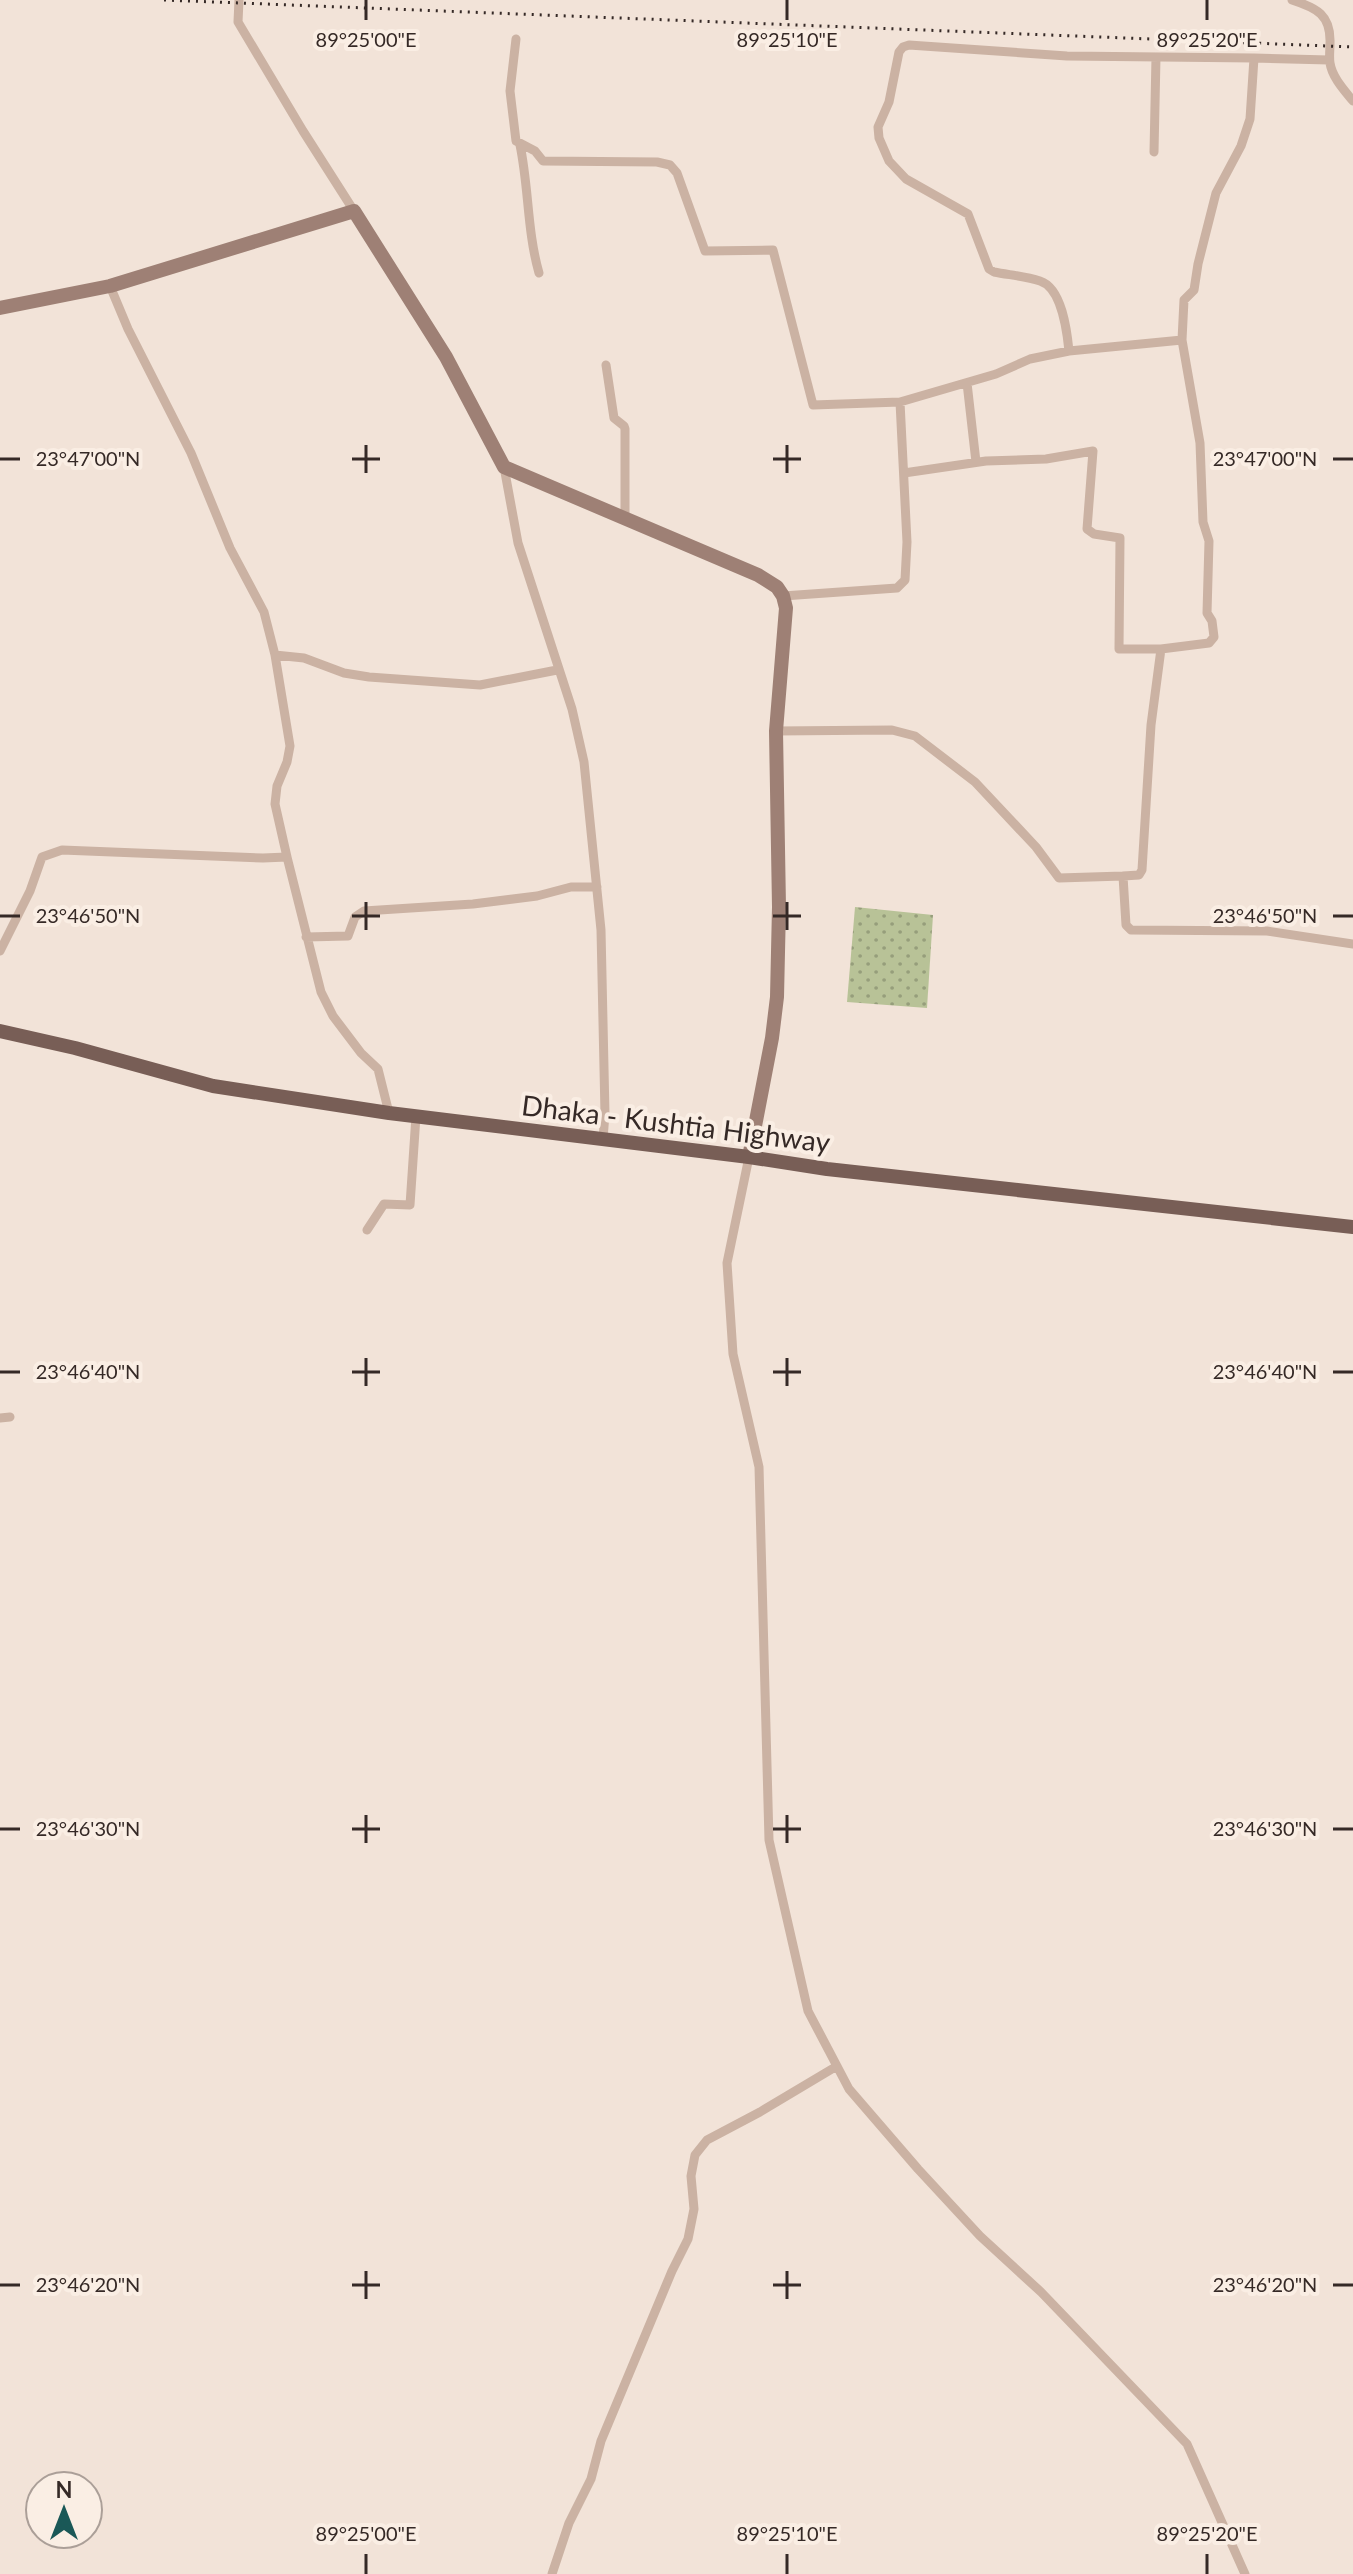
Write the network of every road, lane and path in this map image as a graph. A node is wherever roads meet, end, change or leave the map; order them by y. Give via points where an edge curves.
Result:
1 (239, 0) edge
2 (1292, 0) edge
3 (516, 39) dead end
4 (1156, 57) junction
5 (1254, 58) junction
6 (1329, 60) junction
7 (1353, 101) edge
8 (520, 145) junction
9 (1154, 152) dead end
10 (354, 211) junction
11 (539, 273) dead end
12 (110, 286) junction
13 (0, 308) edge
14 (1182, 340) junction
15 (1069, 351) junction
16 (606, 365) dead end
17 (967, 383) junction
18 (900, 402) junction
19 (976, 462) junction
20 (504, 467) junction
21 (904, 473) junction
22 (625, 520) junction
23 (783, 596) junction
24 (1161, 649) junction
25 (275, 655) junction
26 (557, 670) junction
27 (776, 731) junction
28 (287, 857) junction
29 (1123, 876) junction
30 (597, 887) junction
31 (306, 937) junction
32 (1353, 944) edge
33 (0, 951) edge
34 (0, 1031) edge
35 (389, 1113) junction
36 (416, 1116) junction
37 (603, 1139) junction
38 (749, 1157) junction
39 (1353, 1227) edge
40 (367, 1230) dead end
41 (837, 2066) junction
42 (552, 2574) edge
43 (1245, 2574) edge

1 - 10 street via 238,22
2 - 6 street via 1315,7 1324,17 1330,32
3 - 8 street via 510,91
4 - 5 street
4 - 9 street
4 - 15 street via 909,45 899,52 878,127 889,161 906,179 968,214 989,269 1043,281 1051,289 1066,320
5 - 6 street
5 - 14 street via 1250,119 1216,193 1194,290 1184,300
6 - 7 street
8 - 11 street
8 - 18 street via 543,161 670,165 705,251 773,250 813,405
10 - 12 street
10 - 20 street via 446,357
12 - 13 street
12 - 25 street via 264,612
14 - 15 street
14 - 24 street via 1200,443 1203,522 1209,541 1207,613 1214,637 1209,643
15 - 17 street via 1030,359
16 - 22 street via 614,418 625,429
17 - 18 street
17 - 19 street
18 - 21 street
19 - 21 street
19 - 24 street via 1093,451 1087,529 1120,538 1119,649
20 - 22 street
20 - 26 street via 518,543
21 - 23 street via 903,584
22 - 23 street via 758,575
23 - 27 street
24 - 29 street via 1142,870
25 - 26 street via 369,677 480,685
25 - 28 street via 290,746 275,804
26 - 30 street via 584,762
27 - 29 street via 892,730 915,736 975,782 1059,878
27 - 38 street via 777,997
28 - 31 street
28 - 33 street via 49,853 38,863
29 - 32 street via 1126,925 1131,930 1267,931
30 - 31 street via 473,904 364,911 355,917 348,936
30 - 37 street
31 - 35 street via 321,992 333,1016 378,1069
34 - 35 main road, Dhaka - Kushtia Highway via 213,1086
35 - 36 main road, Dhaka - Kushtia Highway
36 - 37 main road, Dhaka - Kushtia Highway
36 - 40 street via 410,1205 384,1204
37 - 38 main road, Dhaka - Kushtia Highway
38 - 39 main road, Dhaka - Kushtia Highway
38 - 41 street via 727,1263 733,1354 759,1467 769,1840 808,2011
41 - 42 street via 707,2140 695,2155 688,2239 601,2441
41 - 43 street via 849,2089 980,2236 1187,2444

